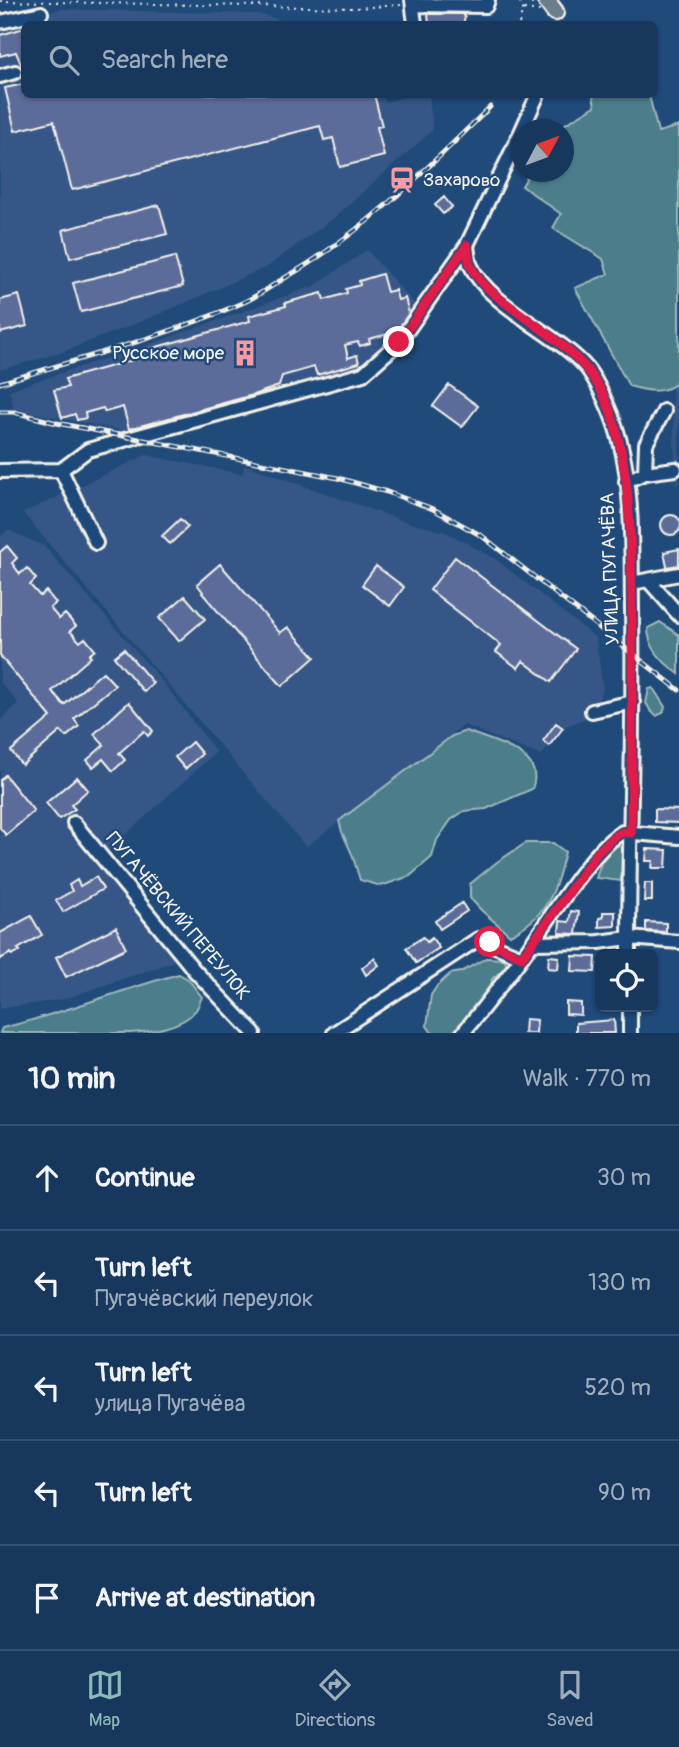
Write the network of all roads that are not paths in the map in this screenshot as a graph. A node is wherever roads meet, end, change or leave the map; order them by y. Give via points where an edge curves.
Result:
1 (488, 0) edge
2 (413, 2) edge
3 (41, 13) dead end
4 (415, 21) edge
5 (0, 22) edge
6 (15, 72) dead end
7 (0, 76) edge
8 (536, 98) edge
9 (527, 119) edge
10 (511, 146) edge
11 (467, 245) junction
12 (664, 411) dead end
13 (61, 470) junction
14 (675, 470) dead end
15 (0, 471) edge
16 (645, 473) junction
17 (626, 481) junction
18 (96, 543) dead end
19 (679, 574) edge
20 (648, 580) junction
21 (632, 583) junction
22 (679, 615) edge
23 (633, 702) junction
24 (593, 711) dead end
25 (74, 823) dead end
26 (631, 833) junction
27 (679, 837) edge
28 (629, 938) junction
29 (679, 942) edge
30 (532, 943) junction
31 (629, 949) edge
32 (522, 957) junction
33 (630, 1012) edge
34 (254, 1033) edge
35 (334, 1033) edge
36 (463, 1033) edge
37 (630, 1033) edge

1 - 2 street via 486,6
2 - 4 street
3 - 5 street
6 - 7 street
8 - 9 street
10 - 11 street
11 - 13 street via 399,342 363,374 89,450
11 - 17 street, УЛИЦА ПУГАЧЁВА via 477,277 568,350 599,386 612,418
12 - 16 street via 646,444
13 - 15 street
13 - 18 street
14 - 16 street
16 - 17 street
17 - 21 street, УЛИЦА ПУГАЧЁВА
19 - 20 street
20 - 21 street
20 - 22 street
21 - 23 street, УЛИЦА ПУГАЧЁВА
23 - 24 street
23 - 26 street, УЛИЦА ПУГАЧЁВА
25 - 34 street, ПУГАЧЁВСКИЙ ПЕРЕУЛОК via 195,971
26 - 27 street
26 - 28 street, УЛИЦА ПУГАЧЁВА
26 - 30 street via 615,836 597,853
28 - 29 street
28 - 30 street
28 - 31 street, УЛИЦА ПУГАЧЁВА
30 - 32 street
32 - 35 street via 478,939
32 - 36 street
33 - 37 street

